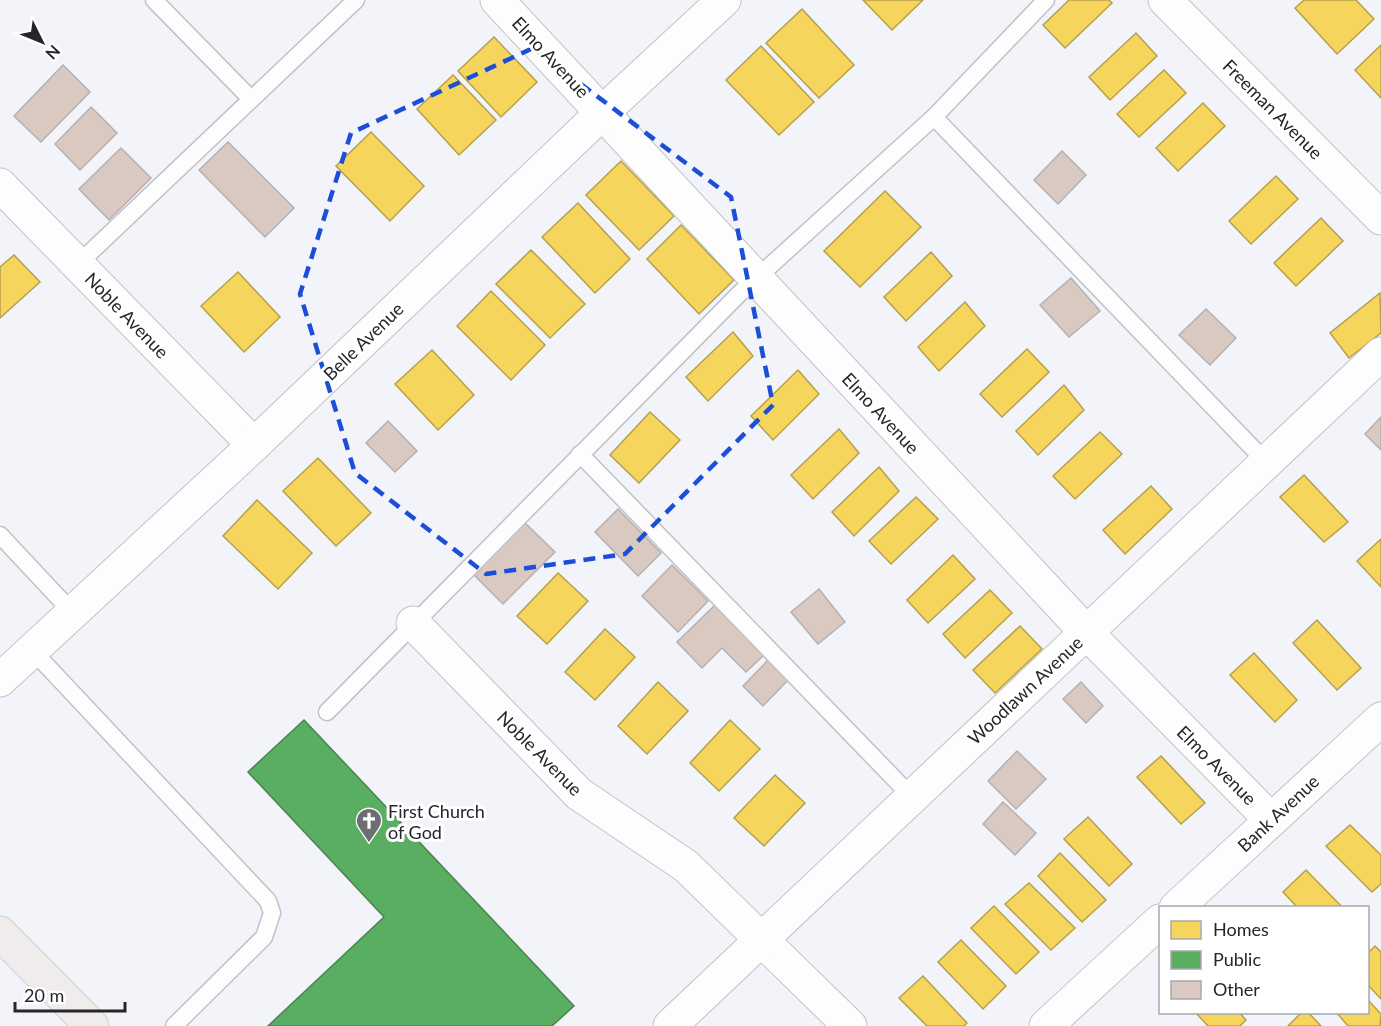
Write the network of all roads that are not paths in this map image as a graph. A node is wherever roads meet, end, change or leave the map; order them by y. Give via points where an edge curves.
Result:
1 (154, 0) edge
2 (356, 0) edge
3 (497, 0) edge
4 (724, 0) edge
5 (1046, 0) edge
6 (1165, 0) edge
7 (251, 99) junction
8 (603, 112) junction
9 (934, 117) junction
10 (0, 185) edge
11 (1381, 218) edge
12 (78, 264) junction
13 (756, 278) junction
14 (1381, 354) edge
15 (254, 445) junction
16 (580, 454) junction
17 (1266, 462) junction
18 (0, 535) edge
19 (72, 612) junction
20 (413, 623) junction
21 (1086, 632) junction
22 (32, 650) junction
23 (0, 680) edge
24 (327, 712) dead end
25 (1381, 719) edge
26 (912, 797) junction
27 (1271, 820) junction
28 (1178, 906) edge
29 (1159, 923) edge
30 (0, 933) edge
31 (760, 940) junction
32 (92, 1026) edge
33 (174, 1026) edge
34 (670, 1026) edge
35 (850, 1026) edge
36 (1046, 1026) edge

1 - 7 lane
2 - 7 lane
3 - 8 street, Elmo Avenue
4 - 8 street, Belle Avenue
5 - 9 lane
6 - 11 street, Freeman Avenue
7 - 12 lane
8 - 13 street, Elmo Avenue
8 - 15 street, Belle Avenue
9 - 13 lane
9 - 17 lane
10 - 12 street, Noble Avenue
12 - 15 street, Noble Avenue
13 - 16 lane
13 - 21 street, Elmo Avenue
14 - 17 street, Woodlawn Avenue
15 - 19 street, Belle Avenue
16 - 20 lane
16 - 26 lane
17 - 21 street, Woodlawn Avenue
18 - 19 lane
19 - 22 street, Belle Avenue
20 - 24 lane
20 - 31 street, Noble Avenue via 579,794 686,867
21 - 26 street, Woodlawn Avenue
21 - 27 street, Elmo Avenue
22 - 23 street, Belle Avenue
22 - 33 lane via 268,901 272,913 264,937
25 - 27 street, Bank Avenue
26 - 31 street, Woodlawn Avenue
27 - 28 street, Bank Avenue
29 - 36 street
30 - 32 main road
31 - 34 street, Woodlawn Avenue
31 - 35 street, Noble Avenue

